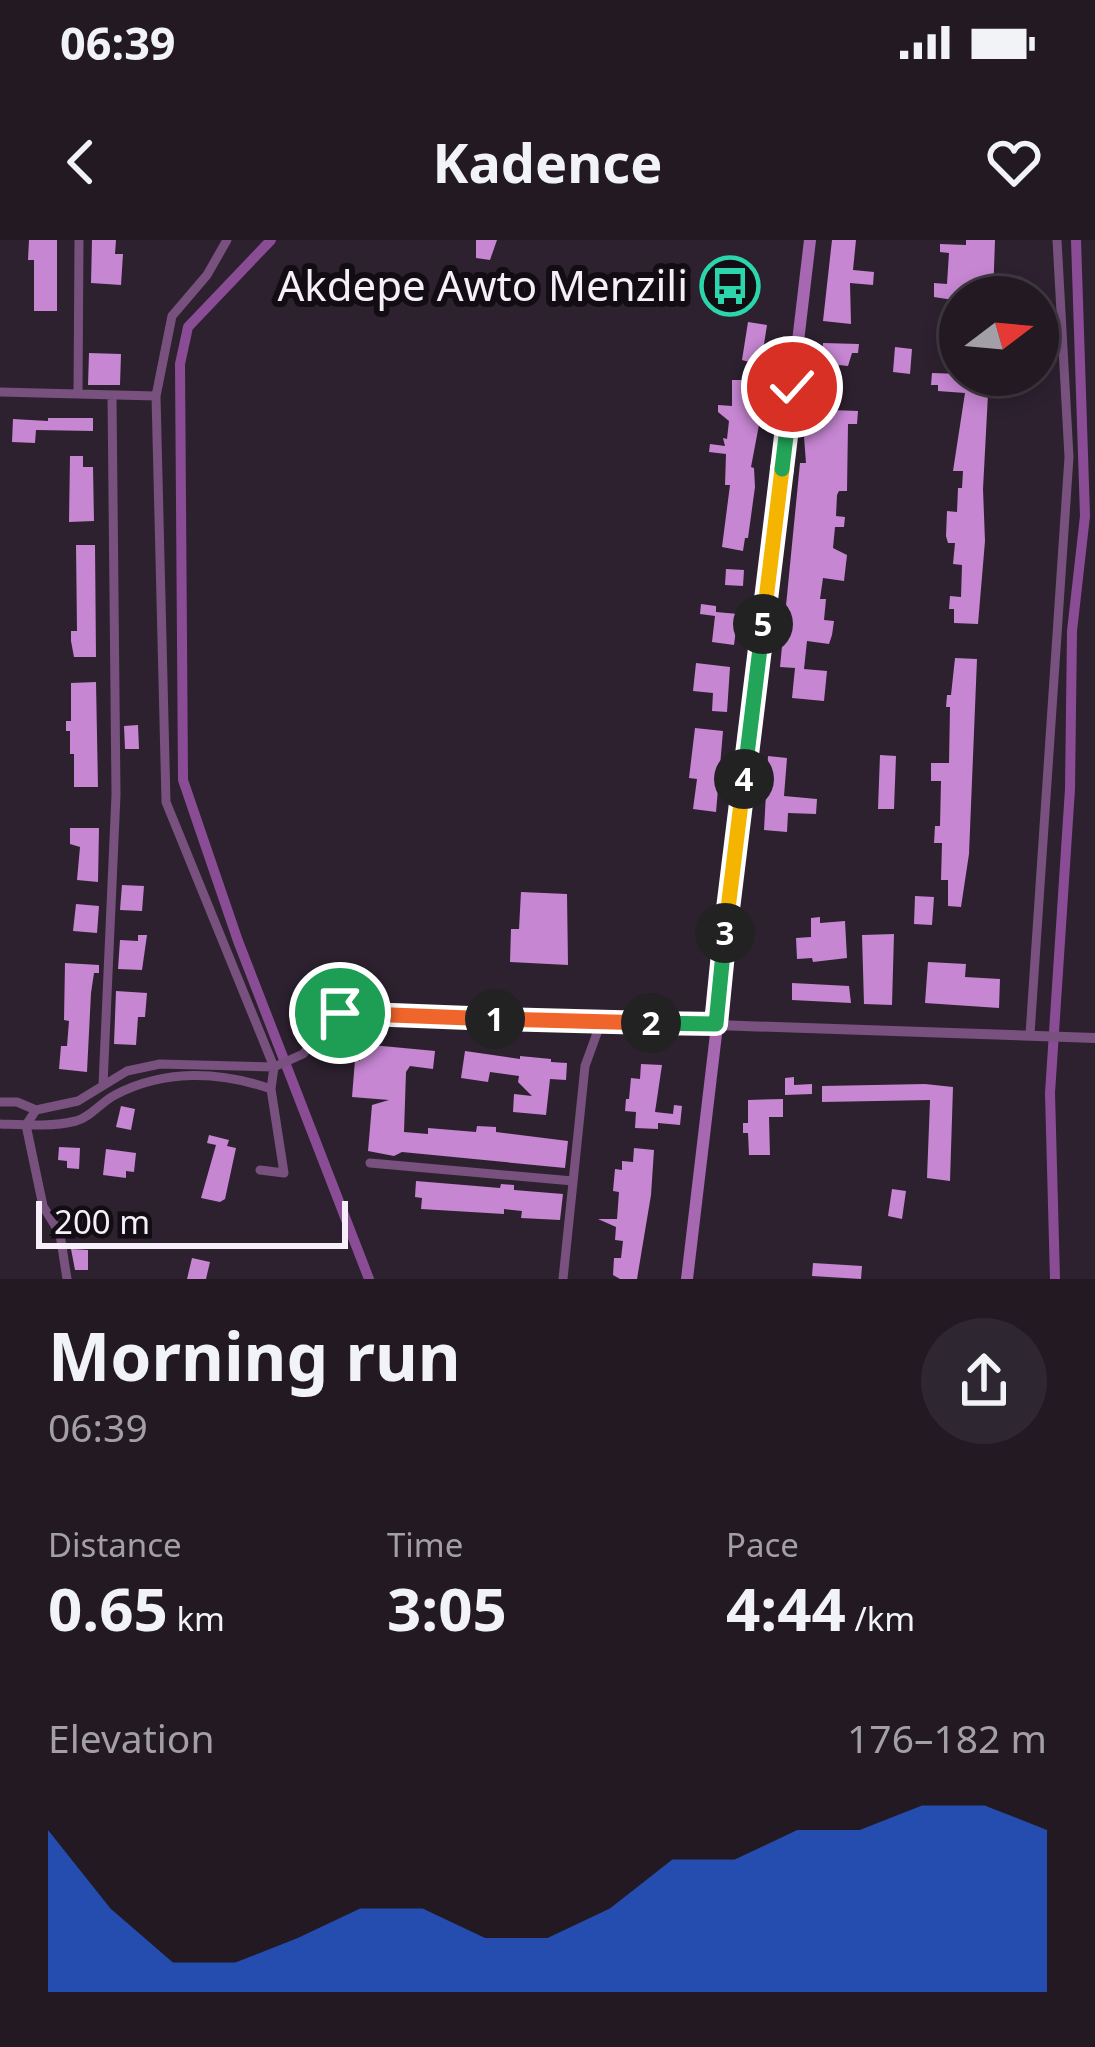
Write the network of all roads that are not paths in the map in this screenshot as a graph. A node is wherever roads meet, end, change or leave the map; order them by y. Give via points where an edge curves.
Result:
1 (79, 240) edge
2 (227, 240) edge
3 (810, 240) edge
4 (1057, 240) edge
5 (0, 392) edge
6 (78, 394) junction
7 (112, 395) junction
8 (156, 396) junction
9 (601, 1022) junction
10 (716, 1024) junction
11 (1032, 1034) junction
12 (1095, 1038) edge
13 (274, 1067) junction
14 (103, 1086) junction
15 (272, 1089) junction
16 (0, 1102) edge
17 (36, 1110) junction
18 (0, 1124) edge
19 (26, 1124) junction
20 (370, 1162) dead end
21 (260, 1170) dead end
22 (573, 1181) junction
23 (67, 1279) edge
24 (563, 1279) edge
25 (687, 1279) edge

1 - 6 street
2 - 8 street via 172,316
3 - 10 main road
4 - 11 street via 1069,457
5 - 6 street
6 - 7 street
7 - 8 street
7 - 14 street via 116,795
8 - 13 street via 166,802
9 - 10 street
9 - 13 street via 340,1013 303,1054
9 - 22 street via 585,1066
10 - 11 street
10 - 25 main road
11 - 12 street
13 - 14 street via 160,1064
13 - 15 street
14 - 17 street
15 - 19 street via 177,1075 112,1096 81,1120
15 - 21 street via 284,1173
16 - 17 street
17 - 19 street
18 - 19 street
19 - 23 street
20 - 22 street
22 - 24 street

